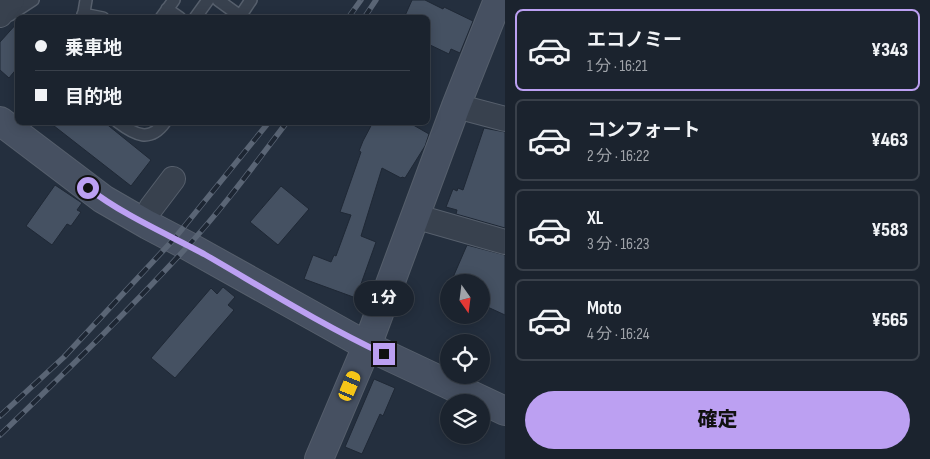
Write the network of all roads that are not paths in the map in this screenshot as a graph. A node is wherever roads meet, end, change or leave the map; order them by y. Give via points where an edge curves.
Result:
1 (12, 0) edge
2 (33, 0) edge
3 (86, 0) edge
4 (208, 0) edge
5 (218, 0) edge
6 (251, 0) edge
7 (498, 0) edge
8 (0, 15) edge
9 (83, 15) edge
10 (197, 15) edge
11 (237, 15) edge
12 (240, 15) edge
13 (0, 22) edge
14 (456, 106) junction
15 (505, 119) edge
16 (0, 120) edge
17 (122, 125) edge
18 (162, 125) edge
19 (173, 179) dead end
20 (151, 208) dead end
21 (414, 216) junction
22 (505, 242) edge
23 (367, 346) junction
24 (505, 411) edge
25 (319, 459) edge

1 - 8 street
2 - 13 lane
3 - 9 lane
4 - 10 lane
5 - 11 lane
6 - 12 lane
7 - 14 street
14 - 15 street
14 - 21 street
16 - 23 street via 103,199
17 - 18 lane via 132,133 146,136 154,134
19 - 20 street
21 - 22 street
21 - 23 street
23 - 24 street
23 - 25 street

